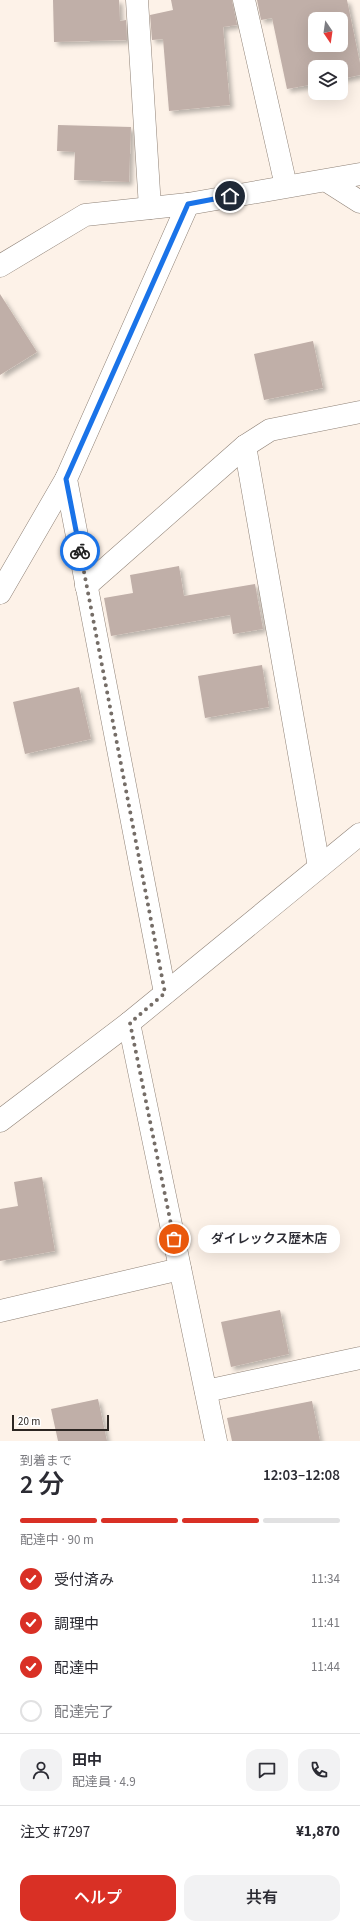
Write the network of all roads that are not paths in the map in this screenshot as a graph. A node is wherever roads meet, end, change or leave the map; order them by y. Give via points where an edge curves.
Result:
1 (137, 0) edge
2 (244, 0) edge
3 (360, 174) edge
4 (327, 181) junction
5 (286, 186) junction
6 (360, 202) edge
7 (188, 204) junction
8 (150, 208) junction
9 (0, 266) edge
10 (360, 412) edge
11 (246, 446) junction
12 (66, 479) junction
13 (86, 586) junction
14 (0, 593) edge
15 (360, 834) edge
16 (319, 867) junction
17 (165, 993) junction
18 (130, 1023) junction
19 (0, 1120) edge
20 (180, 1269) junction
21 (0, 1310) edge
22 (360, 1358) edge
23 (206, 1391) junction
24 (216, 1441) edge

1 - 8 street
2 - 5 street
3 - 4 street
4 - 5 street
4 - 6 street
5 - 7 street
7 - 8 street
7 - 12 street
8 - 9 street via 85,214
10 - 11 street via 270,430
11 - 13 street
11 - 16 street
12 - 13 street
12 - 14 street
13 - 17 street
15 - 16 street
16 - 17 street
17 - 18 street
18 - 19 street
18 - 20 street
20 - 21 street
20 - 23 street
22 - 23 street
23 - 24 street

